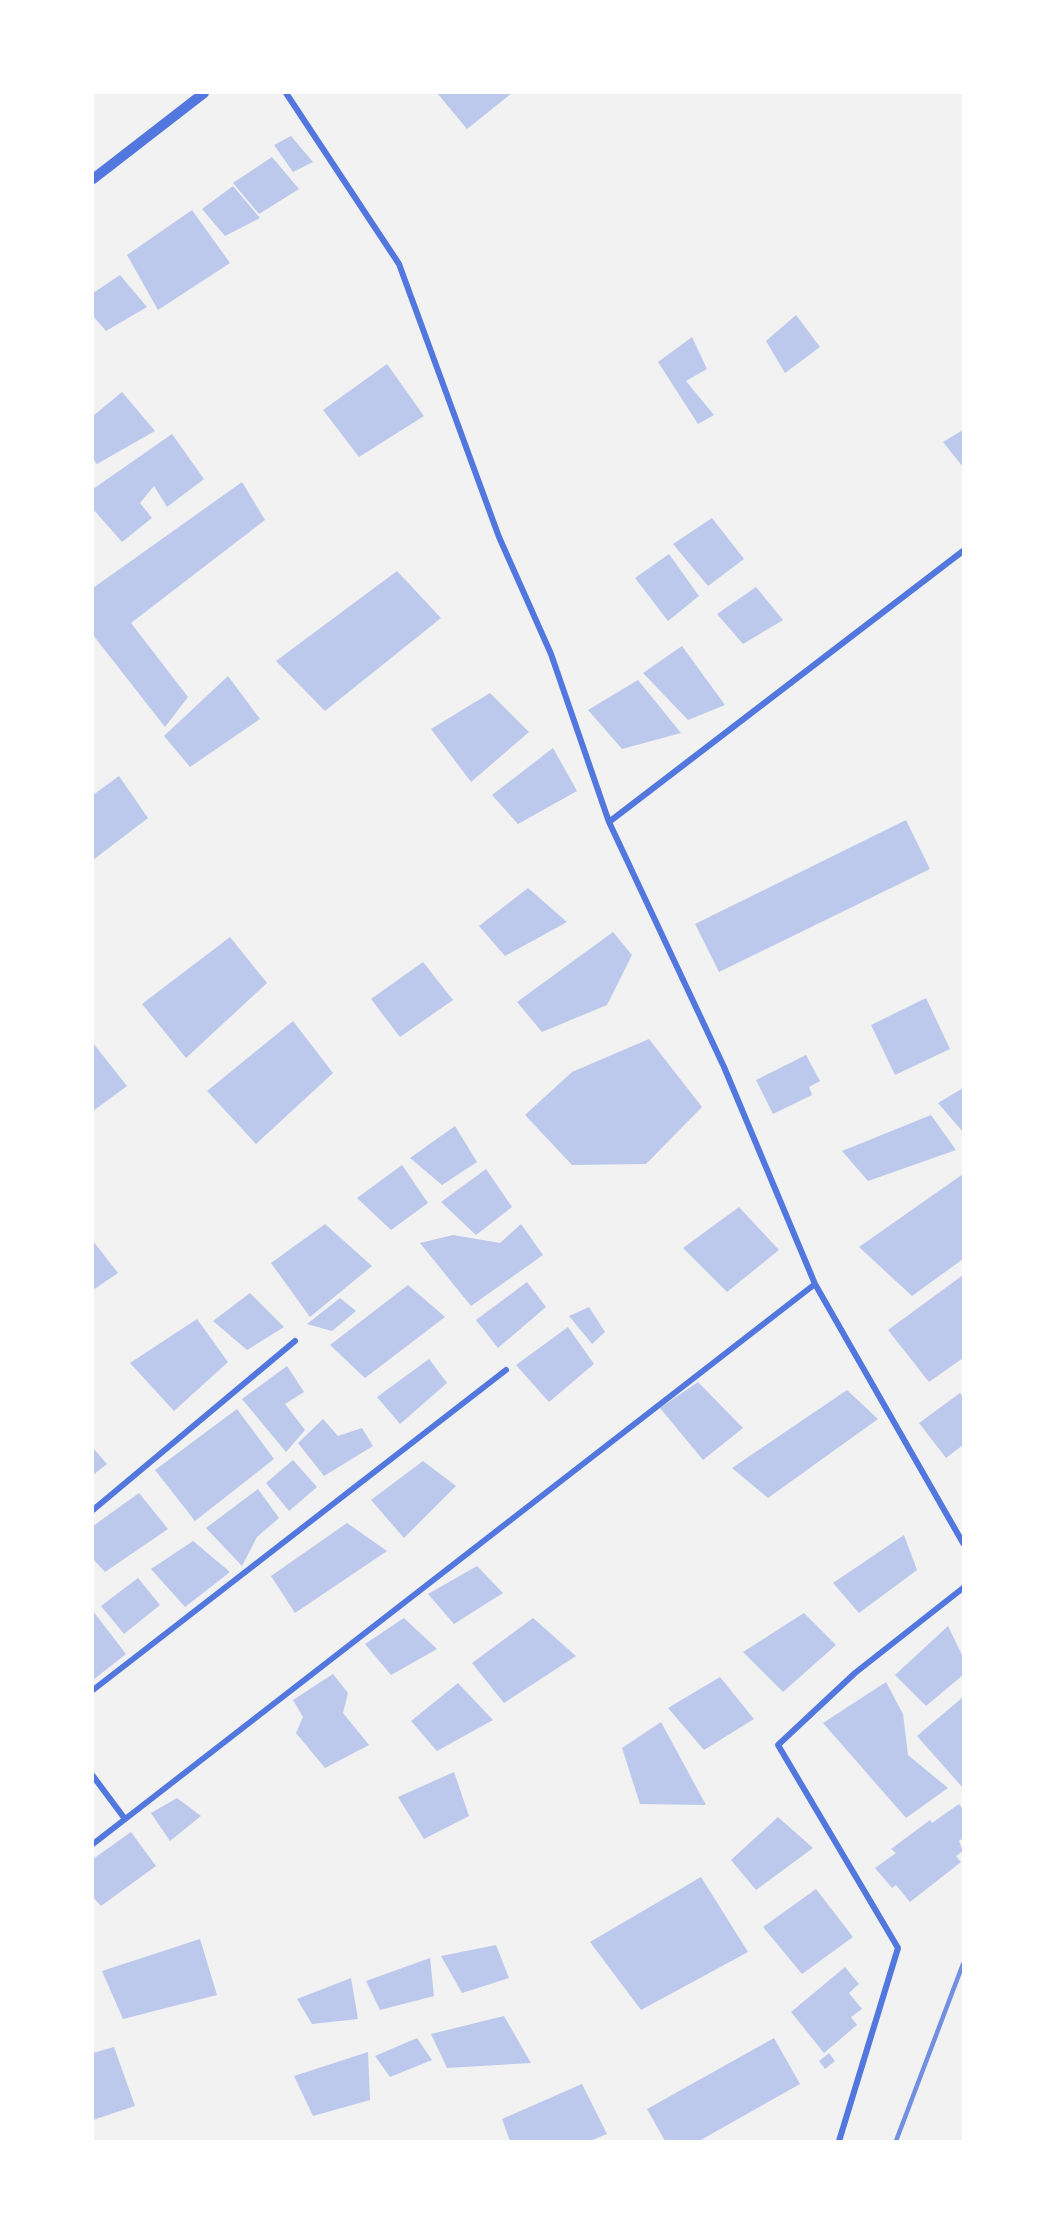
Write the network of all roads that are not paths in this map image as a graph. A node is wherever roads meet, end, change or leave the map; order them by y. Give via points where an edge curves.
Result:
1 (204, 93) edge
2 (286, 93) edge
3 (93, 179) edge
4 (963, 551) edge
5 (609, 822) junction
6 (815, 1284) junction
7 (295, 1341) dead end
8 (506, 1370) dead end
9 (93, 1510) edge
10 (963, 1543) edge
11 (963, 1588) edge
12 (93, 1690) edge
13 (93, 1776) edge
14 (125, 1819) junction
15 (93, 1844) edge
16 (839, 2141) edge

1 - 3 street
2 - 5 street via 399,264 499,537 551,654
4 - 5 street
5 - 6 street via 724,1068
6 - 10 street
6 - 14 street
7 - 9 street
8 - 12 street
11 - 16 street via 855,1673 778,1745 898,1948
13 - 14 street
14 - 15 street

